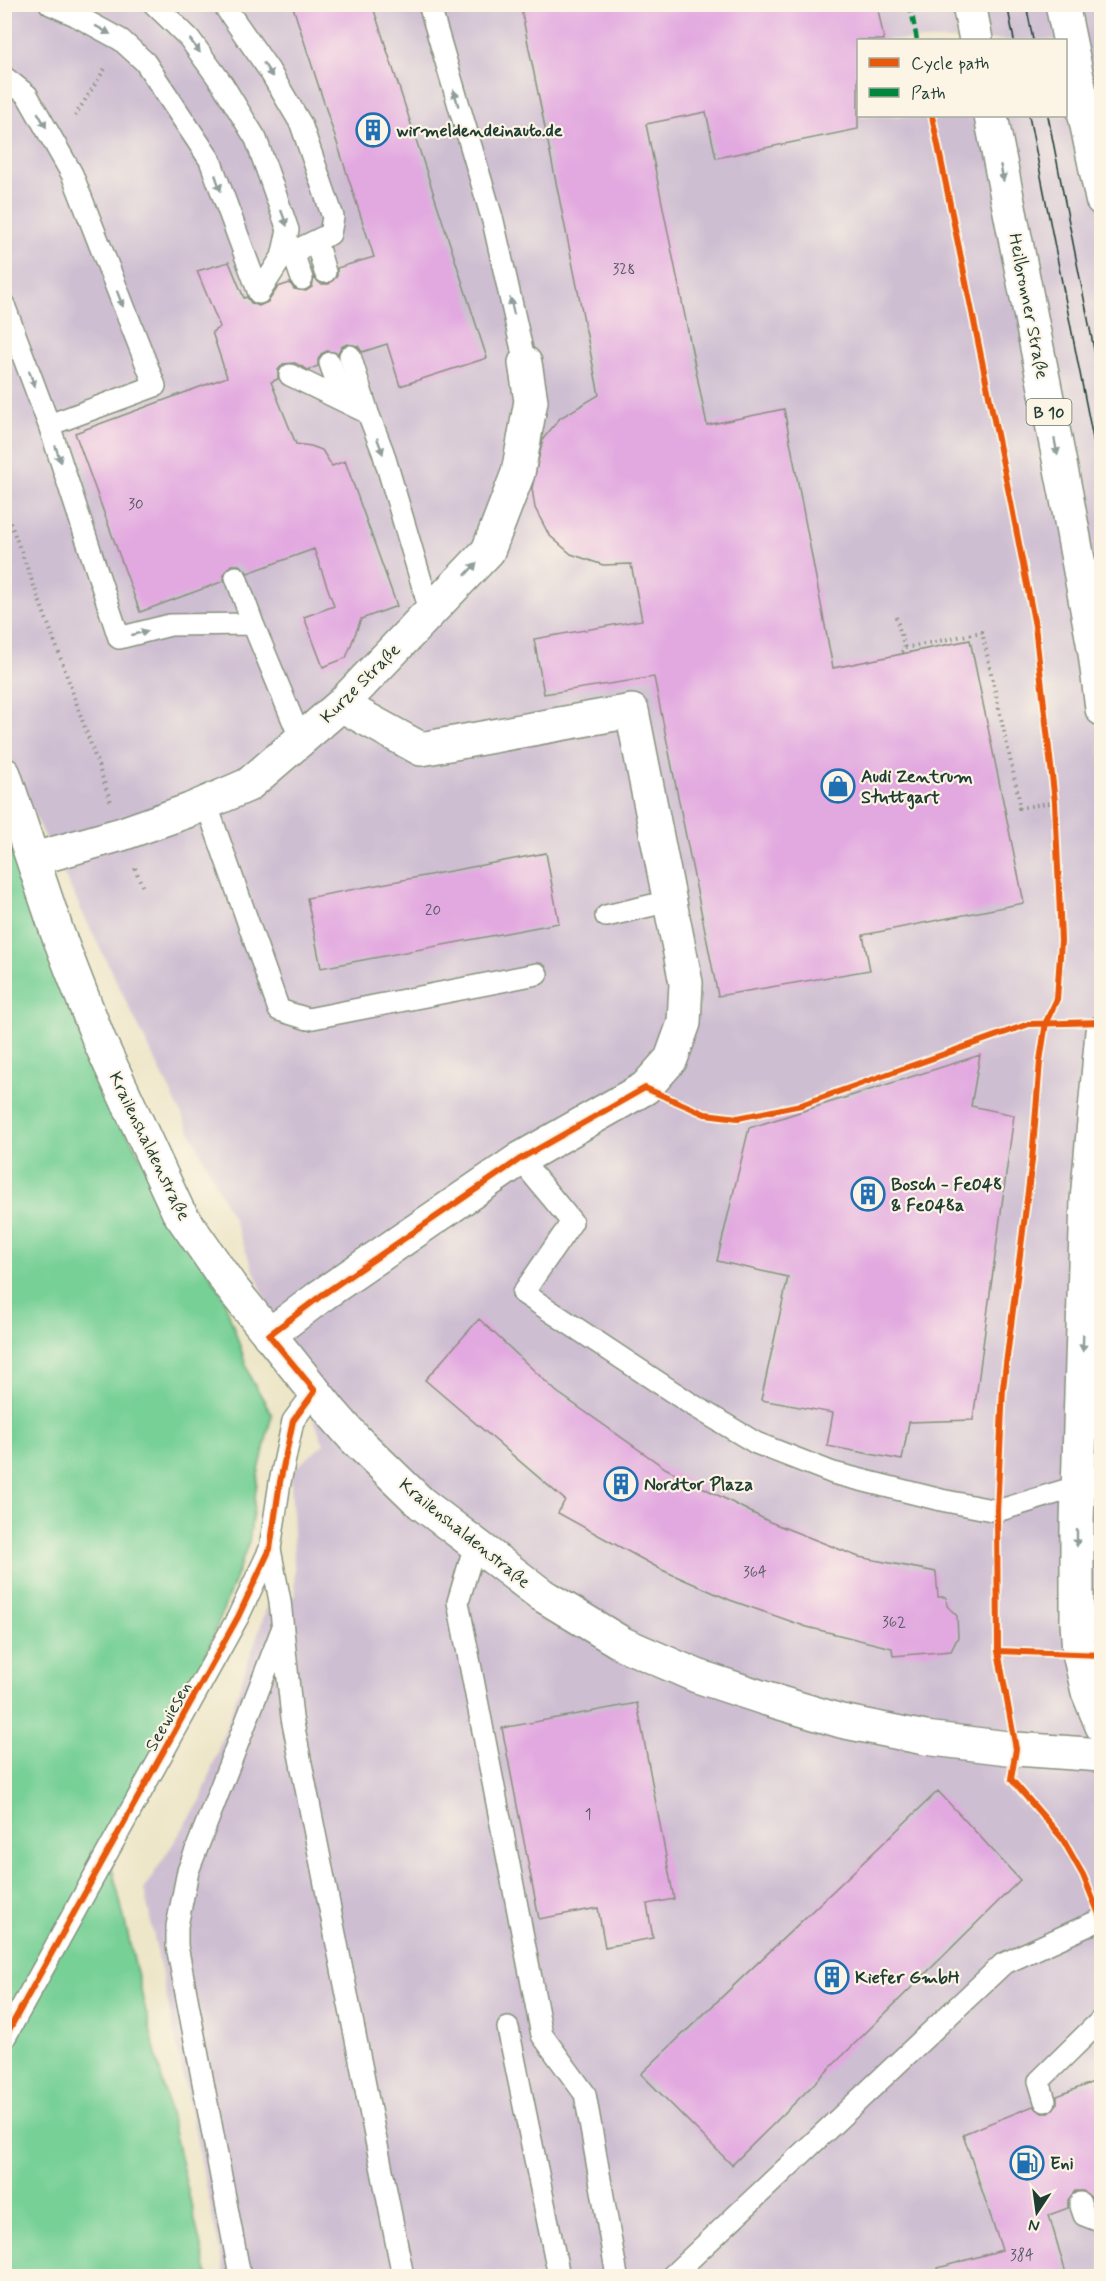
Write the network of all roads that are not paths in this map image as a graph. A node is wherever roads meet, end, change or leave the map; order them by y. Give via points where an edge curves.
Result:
1 (50, 4) edge
2 (154, 4) edge
3 (223, 4) edge
4 (429, 4) edge
5 (969, 4) edge
6 (1062, 4) edge
7 (976, 39) edge
8 (4, 77) edge
9 (991, 117) edge
10 (1101, 199) edge
11 (316, 241) junction
12 (282, 267) junction
13 (325, 272) dead end
14 (302, 279) dead end
15 (4, 305) edge
16 (350, 356) dead end
17 (525, 363) joint
18 (342, 400) junction
19 (368, 413) junction
20 (49, 425) junction
21 (236, 577) dead end
22 (430, 611) junction
23 (253, 624) junction
24 (341, 705) junction
25 (1101, 709) edge
26 (301, 740) junction
27 (4, 774) edge
28 (206, 802) junction
29 (34, 859) junction
30 (669, 901) junction
31 (606, 916) dead end
32 (537, 974) dead end
33 (1101, 1032) edge
34 (520, 1159) junction
35 (269, 1335) junction
36 (315, 1391) junction
37 (1079, 1486) junction
38 (474, 1545) junction
39 (270, 1549) junction
40 (282, 1628) junction
41 (1101, 1726) edge
42 (1101, 1755) edge
43 (1101, 1919) edge
44 (1101, 2019) edge
45 (508, 2028) dead end
46 (4, 2039) edge
47 (1045, 2101) dead end
48 (1080, 2203) dead end
49 (1101, 2222) edge
50 (240, 2277) edge
51 (404, 2277) edge
52 (559, 2277) edge
53 (617, 2277) edge
54 (672, 2277) edge

1 -> 12 lane via 121,40 145,62 210,160 259,293
2 -> 12 lane via 189,38 256,139 288,230
3 -> 11 lane via 301,124 333,217 330,234
17 -> 4 lane via 493,221
5 - 7 street
6 - 10 street
8 -> 20 lane via 27,95 72,174 158,394
9 -> 25 street, Heilbronner Straße / B 10 via 1066,494 1095,653
11 - 12 lane
11 - 13 lane
12 - 14 lane
15 -> 20 lane
16 - 19 lane
22 -> 17 street, Kurze Straße via 488,550 518,473 531,401
18 - 18 lane via 311,374
18 - 19 lane
19 -> 22 lane
20 -> 23 lane via 119,638 170,626
21 - 23 lane
22 - 24 street, Kurze Straße
23 - 26 lane
24 - 26 street, Kurze Straße
24 - 30 street via 421,749 632,711
26 - 28 street, Kurze Straße via 249,784
27 - 29 street, Krailenshaldenstraße
28 - 29 street, Kurze Straße via 122,834
28 - 32 lane via 279,1010 308,1019
29 - 35 street, Krailenshaldenstraße via 57,932 99,1040 178,1211
30 - 31 lane
30 - 34 street via 686,982 684,1023 671,1059 645,1088
33 -> 37 street via 1088,1200
34 - 35 street
34 - 37 lane via 572,1222 523,1293 756,1443 833,1473 997,1510
35 - 36 street, Krailenshaldenstraße
36 - 38 street, Krailenshaldenstraße via 371,1455 421,1503
36 - 39 lane, Seewiesen via 293,1421
37 -> 41 street via 1079,1653
38 - 42 street, Krailenshaldenstraße via 542,1595 623,1644 697,1676 767,1700 925,1738
38 - 53 lane via 458,1602 496,1801 542,2035 585,2094
39 - 40 lane
39 - 46 lane, Seewiesen via 193,1701
40 - 50 lane via 188,1871 177,1926 177,1946
40 - 51 lane via 292,1718
43 - 54 lane via 1004,1964
44 - 47 lane via 1039,2081
45 - 52 lane
48 - 49 lane via 1084,2215

